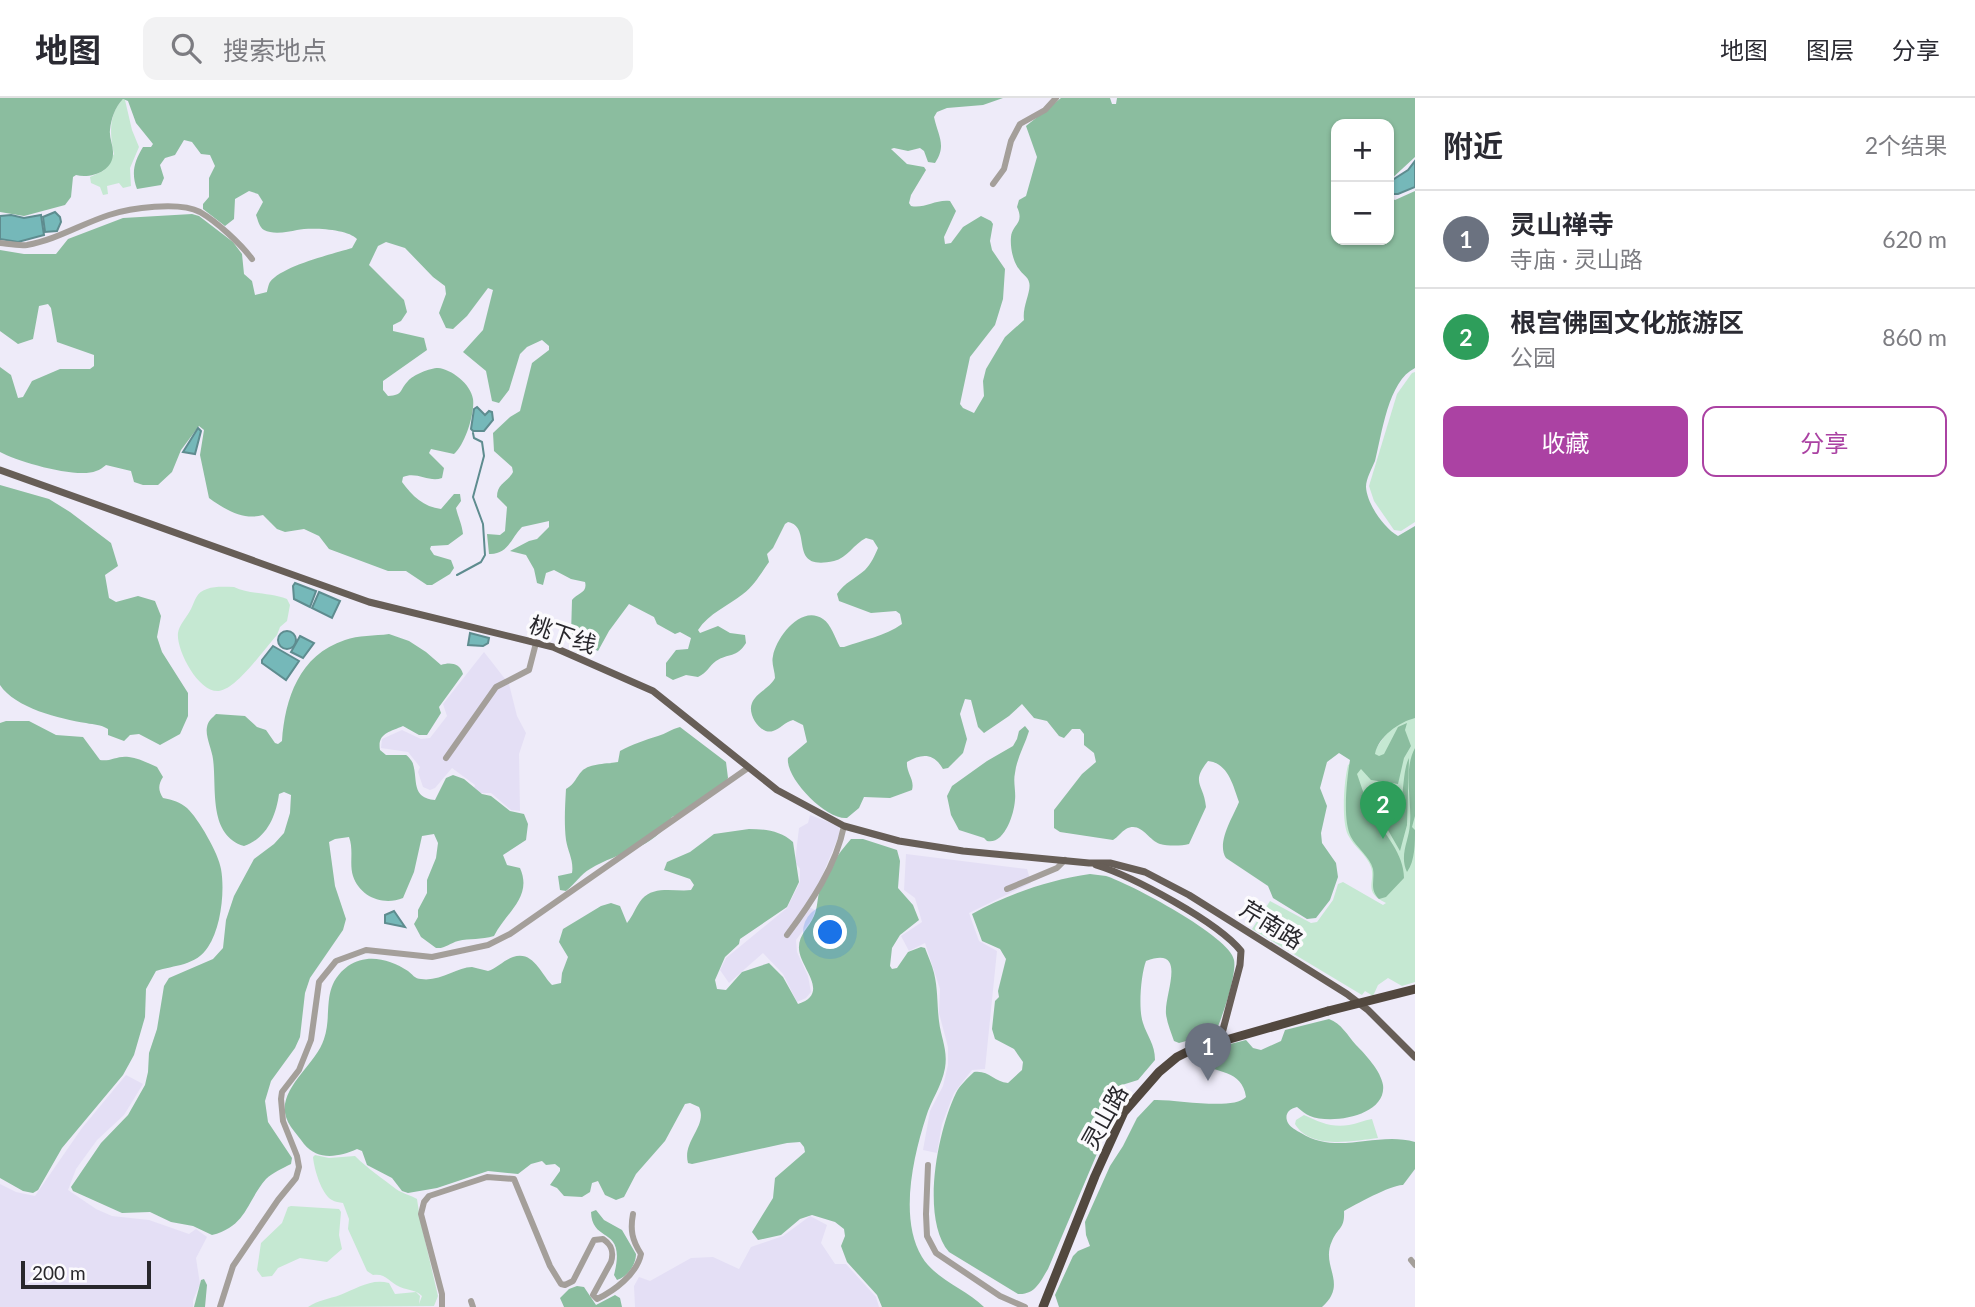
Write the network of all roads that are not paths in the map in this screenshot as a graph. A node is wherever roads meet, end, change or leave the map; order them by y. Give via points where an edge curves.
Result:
1 (1056, 98) edge
2 (993, 184) dead end
3 (0, 243) edge
4 (253, 259) dead end
5 (0, 470) edge
6 (536, 643) junction
7 (446, 758) dead end
8 (748, 768) junction
9 (844, 826) junction
10 (1065, 860) junction
11 (1089, 863) junction
12 (1007, 889) dead end
13 (787, 935) dead end
14 (1415, 989) edge
15 (1220, 1041) junction
16 (1415, 1057) edge
17 (928, 1165) dead end
18 (633, 1214) dead end
19 (220, 1307) edge
20 (442, 1307) edge
21 (1025, 1307) edge
22 (1043, 1307) edge

1 - 2 street via 1020,124 1004,169
3 - 4 street via 25,245 109,215 148,207 188,208 199,212
5 - 6 main road, 桃下线 via 369,602
6 - 7 street via 529,670 496,687
6 - 8 main road, 桃下线 via 653,691
8 - 9 main road, 桃下线 via 785,795
8 - 19 street via 488,945 432,957 366,950 336,961 319,982 311,1040 299,1070 282,1092 283,1121 299,1167 296,1178 233,1266
9 - 10 main road, 桃下线 via 899,841
9 - 13 street via 812,901
10 - 11 main road, 桃下线
10 - 12 street
11 - 15 main road via 1139,883 1208,924 1241,951
11 - 16 main road, 芹南路 via 1137,869 1189,895 1347,994
14 - 15 highway, 灵山路, bridge
15 - 22 highway, 灵山路 via 1171,1061 1124,1112
17 - 21 street via 928,1236 936,1253 1000,1296
18 - 20 street via 630,1228 640,1260 627,1277 597,1299 593,1295 611,1262 611,1247 603,1239 594,1240 573,1281 561,1284 514,1179 487,1177 429,1196 421,1214

